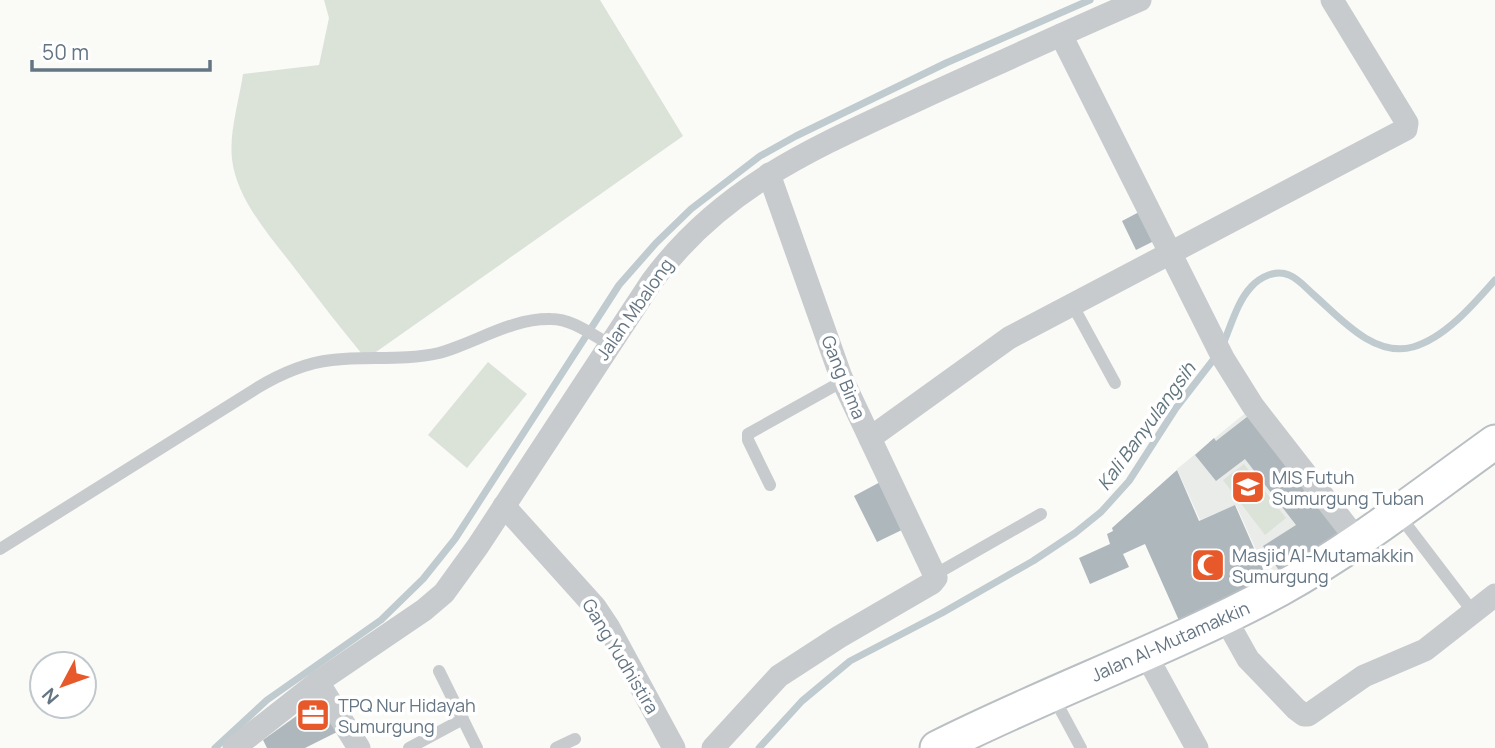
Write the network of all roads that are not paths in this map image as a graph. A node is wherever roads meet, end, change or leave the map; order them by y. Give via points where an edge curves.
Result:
1 (1140, 0) edge
2 (1332, 0) edge
3 (1061, 35) junction
4 (769, 174) junction
5 (1170, 253) junction
6 (1072, 304) junction
7 (604, 341) junction
8 (843, 381) junction
9 (1115, 383) dead end
10 (870, 438) junction
11 (1495, 442) edge
12 (770, 485) dead end
13 (504, 506) junction
14 (1397, 513) junction
15 (1041, 514) dead end
16 (1358, 541) junction
17 (0, 549) edge
18 (936, 574) junction
19 (1495, 595) edge
20 (1474, 612) junction
21 (1225, 618) junction
22 (1145, 653) junction
23 (439, 671) dead end
24 (318, 682) junction
25 (1051, 694) junction
26 (463, 719) junction
27 (575, 739) dead end
28 (234, 748) edge
29 (359, 748) edge
30 (409, 748) edge
31 (477, 748) edge
32 (555, 748) edge
33 (674, 748) edge
34 (713, 748) edge
35 (939, 748) edge
36 (1082, 748) edge
37 (1197, 748) edge

1 - 3 street, Jalan Mbalong
2 - 5 street via 1407,123 1406,130
3 - 4 street, Jalan Mbalong
3 - 5 street
4 - 7 street, Jalan Mbalong via 715,212 681,244
4 - 8 street, Gang Bima
5 - 6 street
5 - 16 street via 1240,387
6 - 9 lane
6 - 10 street via 1003,342
7 - 13 street, Jalan Mbalong
7 - 17 lane via 556,319 534,320 426,355 334,360 292,370
8 - 10 street, Gang Bima
8 - 12 lane via 748,434
10 - 18 street, Gang Bima
11 - 14 street, Jalan Al-Mutamakkin
13 - 24 street, Jalan Mbalong via 437,600
13 - 33 street, Gang Yudhistira via 595,607
14 - 16 street, Jalan Al-Mutamakkin
14 - 20 lane
15 - 18 lane
16 - 21 street, Jalan Al-Mutamakkin
18 - 34 street via 932,583 779,676
19 - 20 street
20 - 21 street via 1425,650 1364,676 1306,715 1254,666
21 - 22 street, Jalan Al-Mutamakkin
22 - 25 street, Jalan Al-Mutamakkin
22 - 37 street
23 - 26 lane
24 - 28 street, Jalan Mbalong
24 - 29 street
25 - 35 street, Jalan Al-Mutamakkin
25 - 36 lane
26 - 30 lane
26 - 31 lane
27 - 32 lane

